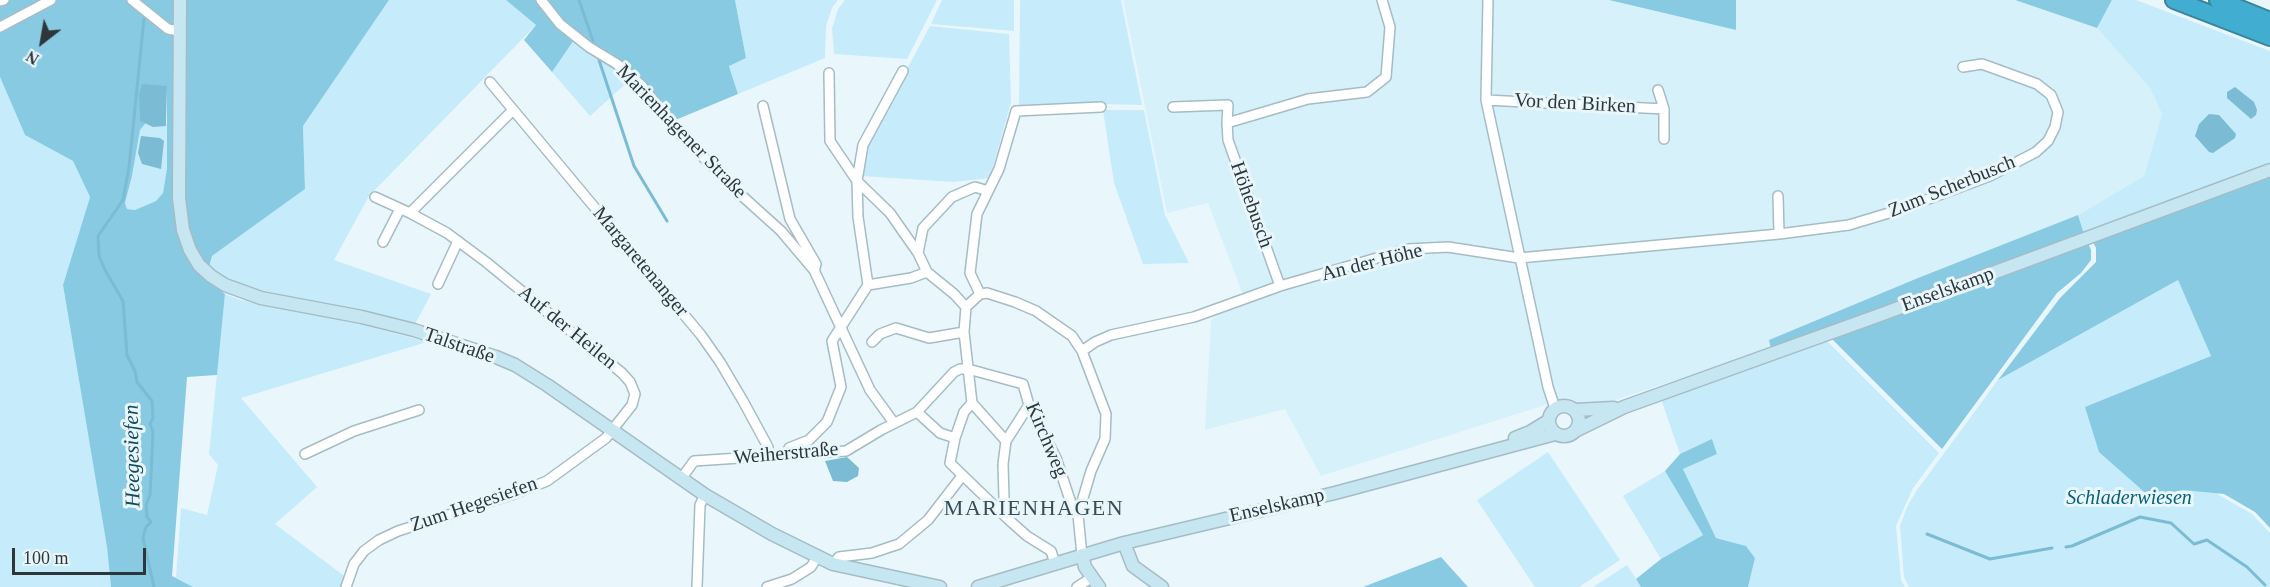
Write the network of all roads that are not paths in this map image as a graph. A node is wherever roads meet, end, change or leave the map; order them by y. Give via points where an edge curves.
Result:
1 (51, 0) edge
2 (132, 0) edge
3 (180, 0) edge
4 (541, 0) edge
5 (1382, 0) edge
6 (1488, 0) edge
7 (2174, 0) edge
8 (2218, 0) edge
9 (2270, 21) edge
10 (0, 27) edge
11 (179, 31) junction
12 (2270, 37) edge
13 (1963, 67) dead end
14 (903, 71) dead end
15 (829, 73) dead end
16 (490, 82) dead end
17 (1658, 90) dead end
18 (1486, 100) junction
19 (763, 106) dead end
20 (1101, 107) dead end
21 (1173, 107) dead end
22 (1664, 109) junction
23 (513, 110) junction
24 (1227, 123) junction
25 (1664, 139) dead end
26 (2270, 170) edge
27 (857, 181) junction
28 (988, 191) junction
29 (1778, 196) dead end
30 (375, 197) dead end
31 (399, 209) junction
32 (410, 213) junction
33 (1779, 234) junction
34 (458, 241) junction
35 (384, 242) dead end
36 (918, 253) junction
37 (1519, 258) junction
38 (814, 270) junction
39 (927, 272) junction
40 (438, 284) dead end
41 (868, 285) junction
42 (1280, 286) junction
43 (980, 294) junction
44 (966, 308) junction
45 (840, 329) junction
46 (964, 332) junction
47 (872, 342) dead end
48 (1082, 351) junction
49 (968, 369) junction
50 (972, 404) junction
51 (1029, 405) junction
52 (1624, 407) junction
53 (1555, 408) junction
54 (418, 410) dead end
55 (1575, 410) junction
56 (917, 412) junction
57 (1548, 421) junction
58 (894, 423) junction
59 (613, 430) junction
60 (1577, 430) junction
61 (1555, 434) junction
62 (955, 438) junction
63 (1006, 441) junction
64 (305, 454) dead end
65 (1473, 455) junction
66 (768, 456) junction
67 (786, 456) junction
68 (962, 476) junction
69 (681, 479) junction
70 (705, 495) junction
71 (1078, 515) junction
72 (1009, 520) junction
73 (1124, 543) junction
74 (1082, 555) junction
75 (817, 557) junction
76 (1055, 563) junction
77 (834, 564) junction
78 (1095, 582) edge
79 (346, 587) edge
80 (697, 587) edge
81 (767, 587) edge
82 (940, 587) edge
83 (978, 587) edge
84 (1077, 587) edge
85 (1162, 587) edge

1 - 10 street
2 - 11 street via 168,29
3 - 11 main road, Talstraße
4 - 38 street, Marienhagener Straße via 560,24 642,86 680,134 781,231
5 - 24 street via 1390,27 1386,77 1367,92 1308,99
6 - 18 street, Vor den Birken
7 - 12 highway
8 - 9 highway
11 - 59 main road, Talstraße via 179,198 183,230 200,265 225,285 261,298 362,317 483,351 515,365
13 - 33 street, Zum Scherbusch via 1982,64 2037,84 2051,95 2058,112 2048,141 2036,152 1990,176 1902,209 1849,225
14 - 27 street via 863,145
15 - 27 street via 830,141
16 - 23 street, Margaretenanger
17 - 22 street, Vor den Birken
18 - 22 street, Vor den Birken
18 - 37 street, Vor den Birken
19 - 38 street, Marienhagener Straße via 790,219 816,264
20 - 28 street via 1016,111 1005,154
21 - 24 street, Höhebusch via 1228,105
22 - 25 street, Vor den Birken
23 - 32 street
23 - 66 street, Margaretenanger via 701,335 768,447
24 - 42 street, Höhebusch via 1228,140
26 - 52 main road, Enselskamp
27 - 36 street via 891,213
27 - 41 street
28 - 36 street via 975,188 952,197 923,228
28 - 43 street via 977,214 970,273
29 - 33 street
30 - 31 street, Auf der Heilen
31 - 32 street, Auf der Heilen
31 - 35 street
32 - 34 street, Auf der Heilen
33 - 37 street, Zum Scherbusch
34 - 40 street
34 - 59 street, Auf der Heilen via 630,382 635,394 632,405
36 - 39 street
37 - 42 street, An der Höhe via 1448,247 1408,249
37 - 53 street
38 - 45 street, Marienhagener Straße
39 - 41 street
39 - 44 street
41 - 45 street
42 - 48 street, An der Höhe via 1194,317 1111,336
43 - 44 street
43 - 48 street via 987,293 1035,311 1072,336
44 - 46 street
45 - 58 street, Marienhagener Straße via 870,390
45 - 67 street via 832,341 842,387 827,422 809,440 789,448
46 - 47 street via 929,338 896,328
46 - 49 street
48 - 71 street via 1106,414 1106,426
49 - 50 street
49 - 51 street, Kirchweg via 1023,384
49 - 56 street via 954,372
50 - 62 street via 964,412
50 - 63 street
51 - 63 street
51 - 71 street, Kirchweg via 1056,458
52 - 55 main road, Enselskamp
52 - 60 main road, Enselskamp
53 - 55 main road, Enselskamp
53 - 57 main road
54 - 64 street via 354,431
55 - 60 main road via 1579,419
56 - 58 street
56 - 62 street via 940,433
57 - 61 main road
57 - 65 main road, Enselskamp
58 - 67 street, Weiherstraße via 846,451
59 - 69 main road, Talstraße
59 - 79 street, Zum Hegesiefen via 547,481 379,540 354,564
60 - 61 main road, Enselskamp via 1566,436
61 - 65 main road, Enselskamp
62 - 68 street via 950,464
63 - 72 street via 1004,498
65 - 73 main road, Enselskamp via 1335,493
66 - 67 street, Weiherstraße
66 - 69 street, Weiherstraße via 694,461
68 - 72 street
68 - 77 street via 928,520 899,544 872,553 839,557
69 - 70 main road, Talstraße
70 - 75 main road, Talstraße
70 - 80 street via 700,505
71 - 74 street
72 - 76 street via 1051,551
73 - 74 main road, Enselskamp
73 - 85 main road via 1133,566
74 - 76 main road
74 - 78 main road
75 - 77 main road, Talstraße
75 - 81 street via 811,567 792,579
76 - 83 main road
77 - 82 main road, Talstraße
78 - 84 street

